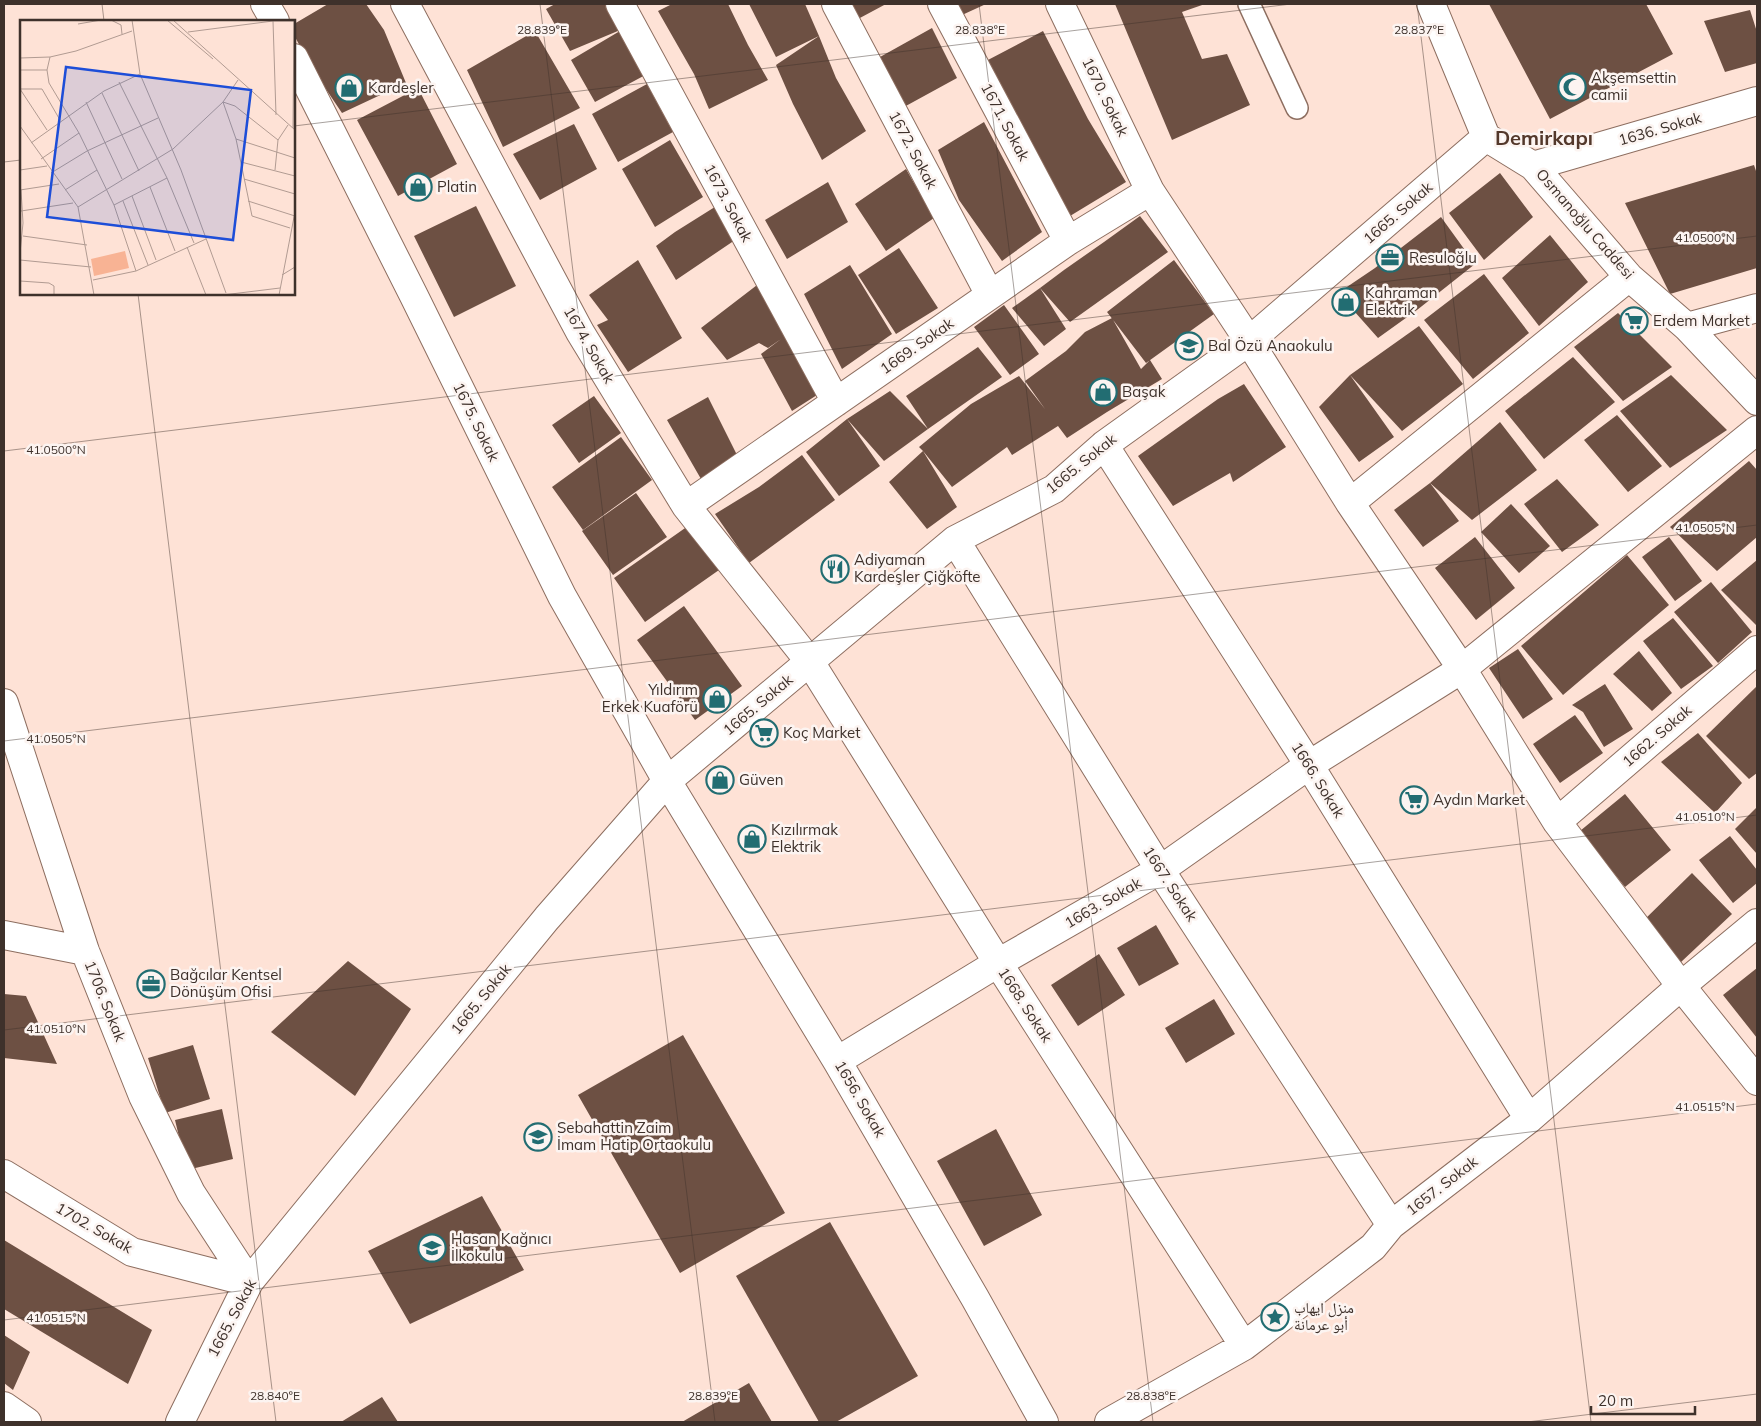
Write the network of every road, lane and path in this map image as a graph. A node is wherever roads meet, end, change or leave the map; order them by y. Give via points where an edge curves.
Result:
1 (265, 4) edge
2 (405, 4) edge
3 (620, 4) edge
4 (836, 4) edge
5 (942, 4) edge
6 (1060, 4) edge
7 (1249, 4) edge
8 (1431, 4) edge
9 (274, 20) edge
10 (295, 60) edge
11 (1757, 101) edge
12 (1297, 108) dead end
13 (1486, 137) junction
14 (1534, 166) junction
15 (1150, 191) junction
16 (1068, 241) junction
17 (1630, 276) junction
18 (990, 295) junction
19 (1757, 308) edge
20 (1687, 327) junction
21 (1249, 341) junction
22 (1757, 401) edge
23 (836, 402) junction
24 (1757, 430) edge
25 (1104, 445) junction
26 (1350, 502) junction
27 (686, 506) junction
28 (955, 540) junction
29 (1757, 650) edge
30 (810, 662) junction
31 (1462, 669) junction
32 (4, 703) edge
33 (10, 739) edge
34 (1309, 765) junction
35 (668, 781) junction
36 (1557, 822) junction
37 (1160, 870) junction
38 (1756, 927) edge
39 (4, 935) edge
40 (85, 951) junction
41 (998, 963) junction
42 (1681, 986) junction
43 (837, 1060) junction
44 (1757, 1081) edge
45 (1529, 1119) junction
46 (4, 1174) edge
47 (1391, 1225) junction
48 (248, 1282) junction
49 (1244, 1346) junction
50 (4, 1406) edge
51 (27, 1422) edge
52 (180, 1422) edge
53 (1044, 1422) edge
54 (1108, 1422) edge

1 - 9 street
2 - 27 street, 1674. Sokak via 580,332
3 - 23 street, 1673. Sokak
4 - 18 street, 1672. Sokak
5 - 16 street, 1671. Sokak
6 - 15 street, 1670. Sokak
7 - 12 lane
8 - 13 street
10 - 35 street, 1675. Sokak via 562,596
11 - 14 street, 1636. Sokak
13 - 14 street, Osmanoğlu Caddesi
13 - 21 street, 1665. Sokak
14 - 17 street, Osmanoğlu Caddesi
15 - 16 street, 1669. Sokak
15 - 21 street, 1670. Sokak
16 - 18 street, 1669. Sokak
17 - 20 street, Osmanoğlu Caddesi
17 - 26 street
18 - 23 street, 1669. Sokak
19 - 20 street
20 - 22 street, Osmanoğlu Caddesi
21 - 25 street, 1665. Sokak
21 - 26 street, 1670. Sokak
23 - 27 street, 1669. Sokak
24 - 31 street, 1663. Sokak
25 - 28 street, 1665. Sokak via 1054,489
25 - 34 street, 1666. Sokak
26 - 31 street, 1670. Sokak
27 - 30 street, 1674. Sokak
28 - 30 street, 1665. Sokak
28 - 37 street, 1667. Sokak
29 - 36 street, 1662. Sokak
30 - 35 street, 1665. Sokak
30 - 41 street, 1668. Sokak
31 - 34 street, 1663. Sokak
31 - 36 street, 1670. Sokak
32 - 33 street, 1706. Sokak
33 - 40 street, 1706. Sokak
34 - 37 street, 1663. Sokak
34 - 45 street, 1666. Sokak
35 - 43 street, 1656. Sokak
35 - 48 street, 1665. Sokak via 547,918
36 - 42 street, 1670. Sokak
37 - 41 street, 1663. Sokak
37 - 47 street, 1667. Sokak
38 - 42 street, 1657. Sokak
39 - 40 street
40 - 48 street, 1706. Sokak via 143,1096 191,1193
41 - 43 street, 1663. Sokak
41 - 49 street, 1668. Sokak
42 - 44 street, 1670. Sokak
42 - 45 street, 1657. Sokak
43 - 53 street, 1656. Sokak
45 - 47 street, 1657. Sokak
46 - 48 street, 1702. Sokak via 132,1252
47 - 49 street, 1657. Sokak via 1373,1247
48 - 52 street, 1665. Sokak
49 - 54 street, 1657. Sokak
50 - 51 street

